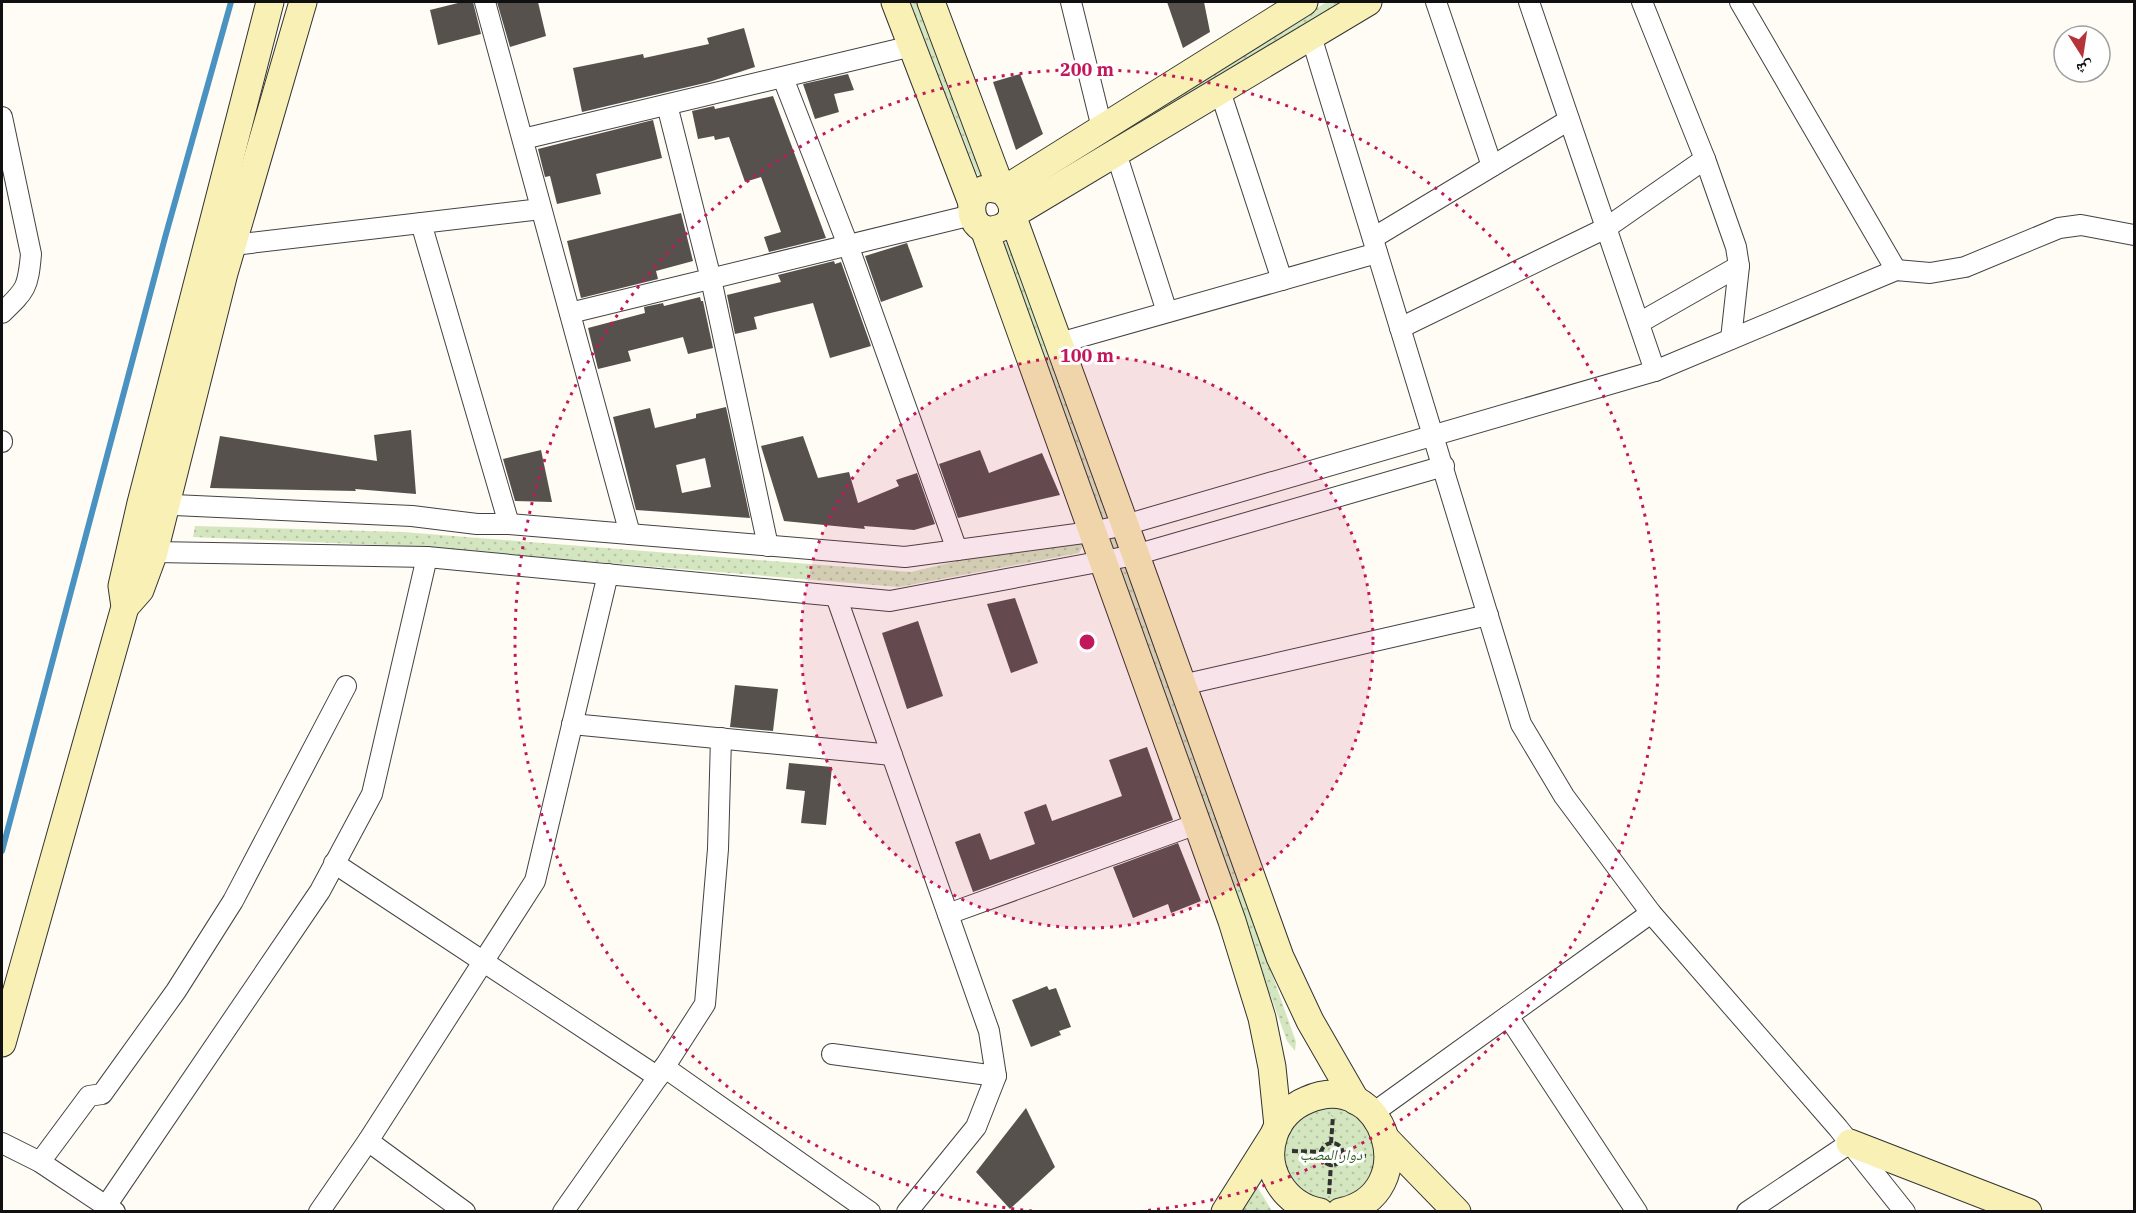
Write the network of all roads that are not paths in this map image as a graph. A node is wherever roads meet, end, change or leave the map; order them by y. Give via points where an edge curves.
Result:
1 (270, 2) edge
2 (303, 2) edge
3 (485, 2) edge
4 (895, 2) edge
5 (931, 2) edge
6 (1071, 2) edge
7 (1368, 2) edge
8 (1436, 2) edge
9 (1642, 2) edge
10 (1740, 2) edge
11 (1298, 3) edge
12 (1532, 3) edge
13 (1311, 36) junction
14 (912, 46) junction
15 (783, 78) junction
16 (1220, 91) junction
17 (667, 105) junction
18 (2, 117) edge
19 (1569, 120) junction
20 (1102, 128) junction
21 (523, 139) junction
22 (1116, 153) junction
23 (1705, 159) junction
24 (1492, 166) junction
25 (1002, 190) junction
26 (542, 209) junction
27 (976, 215) junction
28 (1012, 215) junction
29 (421, 223) junction
30 (1606, 228) junction
31 (2134, 235) edge
32 (232, 244) junction
33 (848, 245) junction
34 (1375, 245) junction
35 (1739, 266) junction
36 (1896, 270) junction
37 (711, 279) junction
38 (1281, 280) junction
39 (1167, 312) junction
40 (2, 313) edge
41 (570, 313) junction
42 (1639, 323) junction
43 (1400, 328) junction
44 (1731, 339) junction
45 (1059, 343) junction
46 (1655, 370) junction
47 (1433, 435) junction
48 (1444, 466) junction
49 (153, 504) junction
50 (509, 524) junction
51 (1125, 525) junction
52 (1091, 532) junction
53 (630, 534) junction
54 (768, 546) junction
55 (142, 550) junction
56 (957, 550) junction
57 (1135, 555) junction
58 (427, 557) junction
59 (1103, 562) junction
60 (608, 574) junction
61 (836, 596) junction
62 (1488, 615) junction
63 (1182, 685) junction
64 (346, 686) dead end
65 (572, 724) junction
66 (721, 738) junction
67 (892, 755) junction
68 (1197, 824) junction
69 (334, 863) junction
70 (1651, 913) junction
71 (948, 914) junction
72 (483, 961) junction
73 (1508, 1016) junction
74 (2, 1042) edge
75 (832, 1054) dead end
76 (661, 1072) junction
77 (996, 1076) junction
78 (1354, 1109) junction
79 (1278, 1137) junction
80 (368, 1141) junction
81 (2, 1143) edge
82 (1850, 1143) junction
83 (1379, 1148) junction
84 (40, 1162) junction
85 (1771, 1205) edge
86 (111, 1209) edge
87 (1340, 1209) edge
88 (319, 1212) edge
89 (465, 1212) edge
90 (563, 1212) edge
91 (870, 1212) edge
92 (907, 1212) edge
93 (1225, 1212) edge
94 (1457, 1212) edge
95 (1637, 1212) edge
96 (1747, 1212) edge
97 (1905, 1212) edge
98 (2028, 1212) edge

1 - 49 main road
2 - 32 main road
3 - 21 street
4 - 14 main road
5 - 25 main road
6 - 20 street
7 - 13 main road
8 - 24 street
9 - 23 street
10 - 36 street
11 - 20 main road
12 - 19 street
13 - 16 main road
13 - 34 street
14 - 15 street
14 - 27 main road
15 - 17 street
15 - 33 street
16 - 22 main road
16 - 38 street
17 - 21 street
17 - 37 street
18 - 40 street via 31,254 23,292
19 - 24 street
19 - 30 street
20 - 25 main road
21 - 26 street
22 - 28 main road
22 - 39 street
23 - 30 street
23 - 35 street
24 - 34 street
25 - 27 main road via 984,190 974,197
25 - 28 main road via 1012,201
26 - 29 street
26 - 41 street
27 - 28 main road via 991,230 1004,226
27 - 33 street
27 - 52 main road
28 - 45 main road
29 - 32 street
29 - 50 street
30 - 42 street
30 - 43 street
31 - 36 street via 2080,225 2060,228 1965,267 1930,273
32 - 49 main road
33 - 37 street
33 - 56 street
34 - 38 street
34 - 43 street
35 - 42 street
35 - 44 street
36 - 44 street
37 - 41 street
37 - 54 street
38 - 39 street
39 - 45 street
41 - 53 street
42 - 46 street
43 - 47 street
44 - 46 street
45 - 51 main road
46 - 47 street
47 - 48 street
47 - 51 street
48 - 57 street
48 - 62 street
49 - 50 street
49 - 55 main road
50 - 53 street
51 - 52 street
51 - 57 main road
52 - 56 street
52 - 59 main road
53 - 54 street
54 - 56 street via 905,557
55 - 58 street
55 - 74 main road via 140,590 125,607
57 - 59 street
57 - 63 main road
58 - 60 street
58 - 69 street via 372,794
59 - 61 street via 911,599
59 - 68 main road
60 - 61 street
60 - 65 street
61 - 67 street
62 - 63 street
62 - 70 street via 1521,724 1564,796
63 - 78 main road via 1280,957
64 - 84 street via 232,901 176,991 102,1094 89,1096
65 - 66 street
65 - 72 street via 535,881
66 - 67 street
66 - 76 street via 718,849 705,1004
67 - 71 street
68 - 71 street
68 - 79 main road via 1262,1018 1272,1067
69 - 72 street
69 - 86 street via 320,891
70 - 73 street
70 - 82 street
71 - 77 street via 989,1031
72 - 76 street
72 - 80 street
73 - 78 street
73 - 95 street
75 - 77 street
76 - 90 street
76 - 91 street
77 - 92 street via 976,1127
78 - 79 main road via 1334,1095 1312,1098 1292,1108
78 - 83 main road via 1384,1130
79 - 87 main road via 1271,1156 1280,1185 1302,1206
79 - 93 main road
80 - 88 street
80 - 89 street
81 - 84 street
82 - 85 street
82 - 97 street
82 - 98 main road
83 - 87 main road via 1388,1161 1382,1180 1370,1197
83 - 94 main road
84 - 86 street
85 - 96 street

